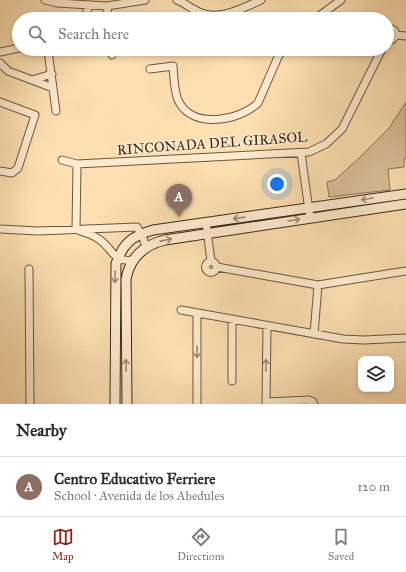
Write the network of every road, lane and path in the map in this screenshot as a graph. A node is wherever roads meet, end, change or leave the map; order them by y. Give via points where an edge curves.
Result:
1 (45, 0) edge
2 (145, 0) edge
3 (177, 0) edge
4 (341, 0) edge
5 (257, 1) edge
6 (79, 2) edge
7 (89, 5) junction
8 (107, 6) junction
9 (88, 12) edge
10 (107, 12) edge
11 (200, 12) edge
12 (230, 12) edge
13 (325, 12) edge
14 (394, 30) edge
15 (396, 35) junction
16 (406, 36) edge
17 (394, 39) edge
18 (12, 49) edge
19 (0, 52) edge
20 (49, 56) edge
21 (279, 56) edge
22 (378, 56) edge
23 (0, 63) edge
24 (150, 69) dead end
25 (52, 74) junction
26 (32, 80) junction
27 (53, 88) junction
28 (0, 102) edge
29 (56, 111) dead end
30 (301, 153) junction
31 (62, 160) dead end
32 (77, 164) junction
33 (0, 171) edge
34 (406, 194) edge
35 (406, 204) edge
36 (309, 208) junction
37 (310, 218) junction
38 (206, 223) junction
39 (0, 229) edge
40 (76, 229) junction
41 (139, 230) junction
42 (207, 233) junction
43 (146, 247) junction
44 (118, 258) junction
45 (133, 260) junction
46 (29, 269) dead end
47 (406, 271) edge
48 (318, 285) junction
49 (181, 310) dead end
50 (198, 313) junction
51 (232, 319) junction
52 (267, 326) junction
53 (314, 334) junction
54 (406, 338) edge
55 (232, 381) dead end
56 (266, 403) edge
57 (313, 403) edge
58 (30, 404) edge
59 (115, 404) edge
60 (126, 404) edge
61 (198, 404) edge

1 - 6 street via 57,3
2 - 8 street
3 - 11 street
4 - 13 street
5 - 12 street
6 - 7 street
7 - 8 street
7 - 9 street
8 - 10 street
14 - 15 street
15 - 16 street
15 - 17 street
18 - 19 street
20 - 25 street
21 - 24 street via 254,108 229,118 206,119 193,116 177,99 173,66
22 - 30 street, RINCONADA DEL GIRASOL via 342,129 326,144
23 - 26 street via 8,71
25 - 26 street
25 - 27 street
26 - 27 street
27 - 29 street
28 - 33 street via 35,115 18,168 12,173
30 - 32 street, RINCONADA DEL GIRASOL
30 - 36 street
31 - 32 street, RINCONADA DEL GIRASOL
32 - 40 street
34 -> 36 street
35 - 37 street
36 - 37 street
36 -> 38 street
42 -> 37 street
38 - 41 street
38 - 42 street
39 - 40 street
40 - 41 street
40 - 44 street via 100,239
41 - 43 street
41 - 44 street
43 -> 42 street via 156,242
42 - 48 street via 211,261 206,264 208,272 214,272 217,267
43 - 45 street
44 - 45 street
44 -> 59 street via 115,272
60 -> 45 street via 126,279 127,270
46 - 58 street
47 - 48 street
48 - 53 street
49 - 50 street
50 - 51 street
50 -> 61 street
51 - 52 street
51 - 55 street
52 - 53 street
56 -> 52 street
53 - 54 street via 364,340
56 - 57 street via 309,400

